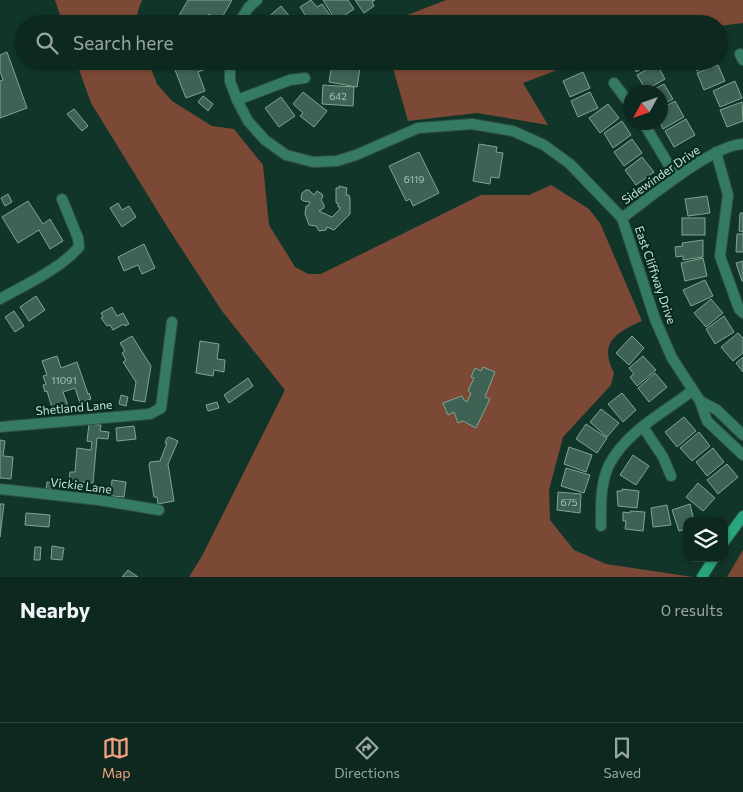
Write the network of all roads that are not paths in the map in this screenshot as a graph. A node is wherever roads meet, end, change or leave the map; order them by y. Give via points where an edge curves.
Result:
1 (257, 0) edge
2 (244, 15) edge
3 (230, 70) edge
4 (305, 78) dead end
5 (614, 83) dead end
6 (623, 95) edge
7 (237, 100) junction
8 (647, 130) edge
9 (743, 144) edge
10 (716, 152) junction
11 (676, 178) junction
12 (62, 199) dead end
13 (622, 218) junction
14 (0, 299) edge
15 (743, 313) edge
16 (172, 322) dead end
17 (692, 391) junction
18 (700, 401) junction
19 (0, 427) edge
20 (643, 427) junction
21 (743, 434) edge
22 (743, 455) edge
23 (671, 476) dead end
24 (0, 489) edge
25 (160, 510) dead end
26 (743, 516) edge
27 (601, 526) dead end
28 (728, 537) edge
29 (711, 562) edge
30 (702, 577) edge

1 - 2 street
3 - 7 street, East Cliffway Drive
4 - 7 street via 290,80
5 - 6 street
7 - 13 street, East Cliffway Drive via 248,121 265,140 286,155 313,162 337,161 356,155 418,128 472,124 513,131 544,145 570,164
8 - 11 street
9 - 10 street, Sidewinder Drive
10 - 11 street, Sidewinder Drive
10 - 15 street via 728,194 720,256
11 - 13 street, Sidewinder Drive
12 - 14 street via 79,247 58,265
13 - 17 street, East Cliffway Drive via 656,319 672,358
16 - 19 street, Shetland Lane via 161,408 150,414
17 - 18 street, East Cliffway Drive
17 - 20 street
18 - 21 street, East Cliffway Drive via 717,410
18 - 22 street, East Cliffway Drive via 707,421
20 - 23 street
20 - 27 street via 626,440 609,466 602,491
24 - 25 street, Vickie Lane
26 - 28 main road
29 - 30 main road

